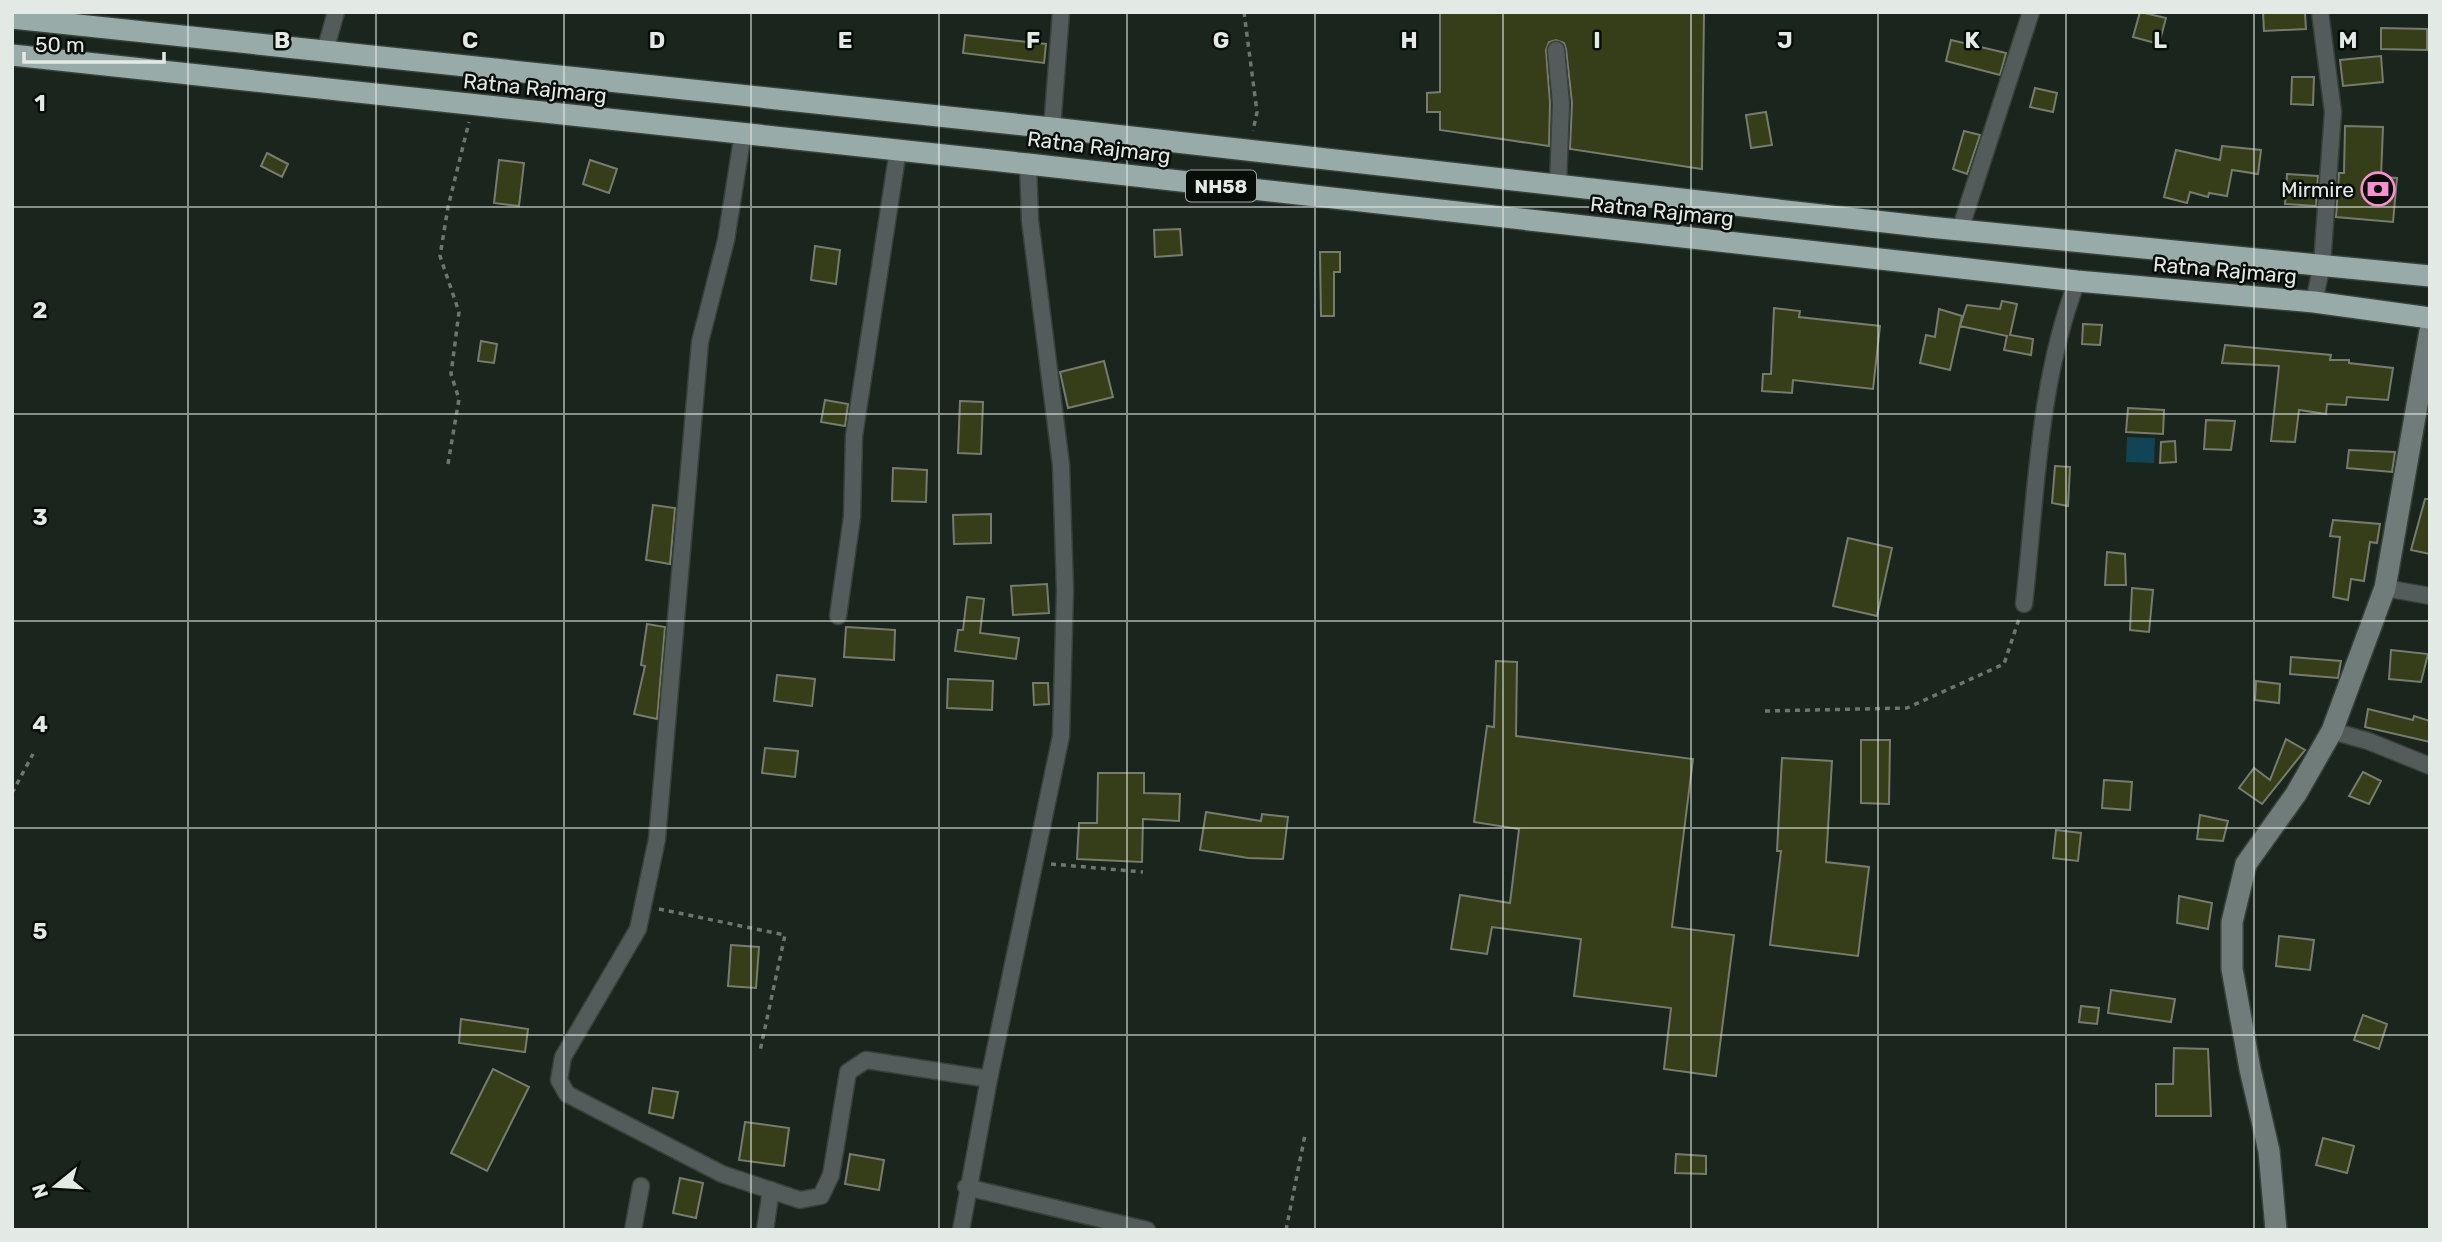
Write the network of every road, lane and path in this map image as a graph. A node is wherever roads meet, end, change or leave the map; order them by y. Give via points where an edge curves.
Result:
1 (336, 12) edge
2 (1060, 12) edge
3 (1244, 12) edge
4 (2031, 12) edge
5 (2319, 12) edge
6 (12, 18) edge
7 (1556, 50) dead end
8 (325, 51) junction
9 (12, 55) edge
10 (473, 106) junction
11 (1052, 128) junction
12 (743, 133) junction
13 (898, 150) junction
14 (1250, 150) junction
15 (1028, 163) junction
16 (1558, 185) junction
17 (1960, 230) junction
18 (2322, 264) junction
19 (2430, 276) edge
20 (2077, 281) junction
21 (2314, 302) junction
22 (2430, 318) edge
23 (2430, 331) edge
24 (448, 464) dead end
25 (2385, 588) junction
26 (2430, 596) edge
27 (2024, 604) joint
28 (838, 615) dead end
29 (1765, 712) dead end
30 (2332, 731) junction
31 (33, 754) dead end
32 (2430, 766) edge
33 (12, 793) edge
34 (1034, 862) junction
35 (1143, 873) dead end
36 (643, 906) junction
37 (761, 1051) dead end
38 (989, 1079) junction
39 (1305, 1135) dead end
40 (641, 1186) dead end
41 (966, 1187) junction
42 (771, 1190) junction
43 (633, 1230) edge
44 (765, 1230) edge
45 (961, 1230) edge
46 (1147, 1230) edge
47 (1286, 1230) edge
48 (2276, 1230) edge

1 - 8 street
2 - 11 street
3 - 14 path via 1257,112
4 - 17 street
5 - 18 street via 2333,112
6 - 8 highway, Ratna Rajmarg / NH58
7 - 16 street via 1561,103
8 - 11 highway, Ratna Rajmarg / NH58
9 - 10 highway, Ratna Rajmarg / NH58
10 - 12 highway, Ratna Rajmarg / NH58
10 - 24 path via 440,256 459,312 451,374 459,398
11 - 14 highway, Ratna Rajmarg / NH58
12 - 13 highway, Ratna Rajmarg / NH58
12 - 36 street via 726,240 700,342 657,839
13 - 15 highway, Ratna Rajmarg / NH58
13 - 28 street via 853,436 852,517
14 - 16 highway, Ratna Rajmarg / NH58
15 - 20 highway, Ratna Rajmarg / NH58
15 - 34 street via 1030,220 1061,465 1065,590 1061,737
16 - 17 highway, Ratna Rajmarg / NH58
17 - 18 highway, Ratna Rajmarg / NH58
18 - 19 highway, Ratna Rajmarg / NH58
18 - 21 street
20 - 21 highway, Ratna Rajmarg / NH58
20 - 27 street via 2066,310 2044,418
21 - 22 highway, Ratna Rajmarg / NH58
23 - 25 street
25 - 26 street
25 - 30 street
27 - 29 path via 2004,664 1907,708
30 - 32 street
30 - 48 street via 2296,794 2246,863 2232,922 2232,969 2269,1151
31 - 33 path
34 - 35 path
34 - 38 street
36 - 37 path via 785,935
36 - 42 street via 638,929 563,1057 559,1080 567,1094 614,1119 722,1174
38 - 41 street
38 - 42 street via 866,1060 848,1072 831,1175 821,1196 800,1200
39 - 47 path
40 - 43 street
41 - 45 street
41 - 46 street
42 - 44 street

